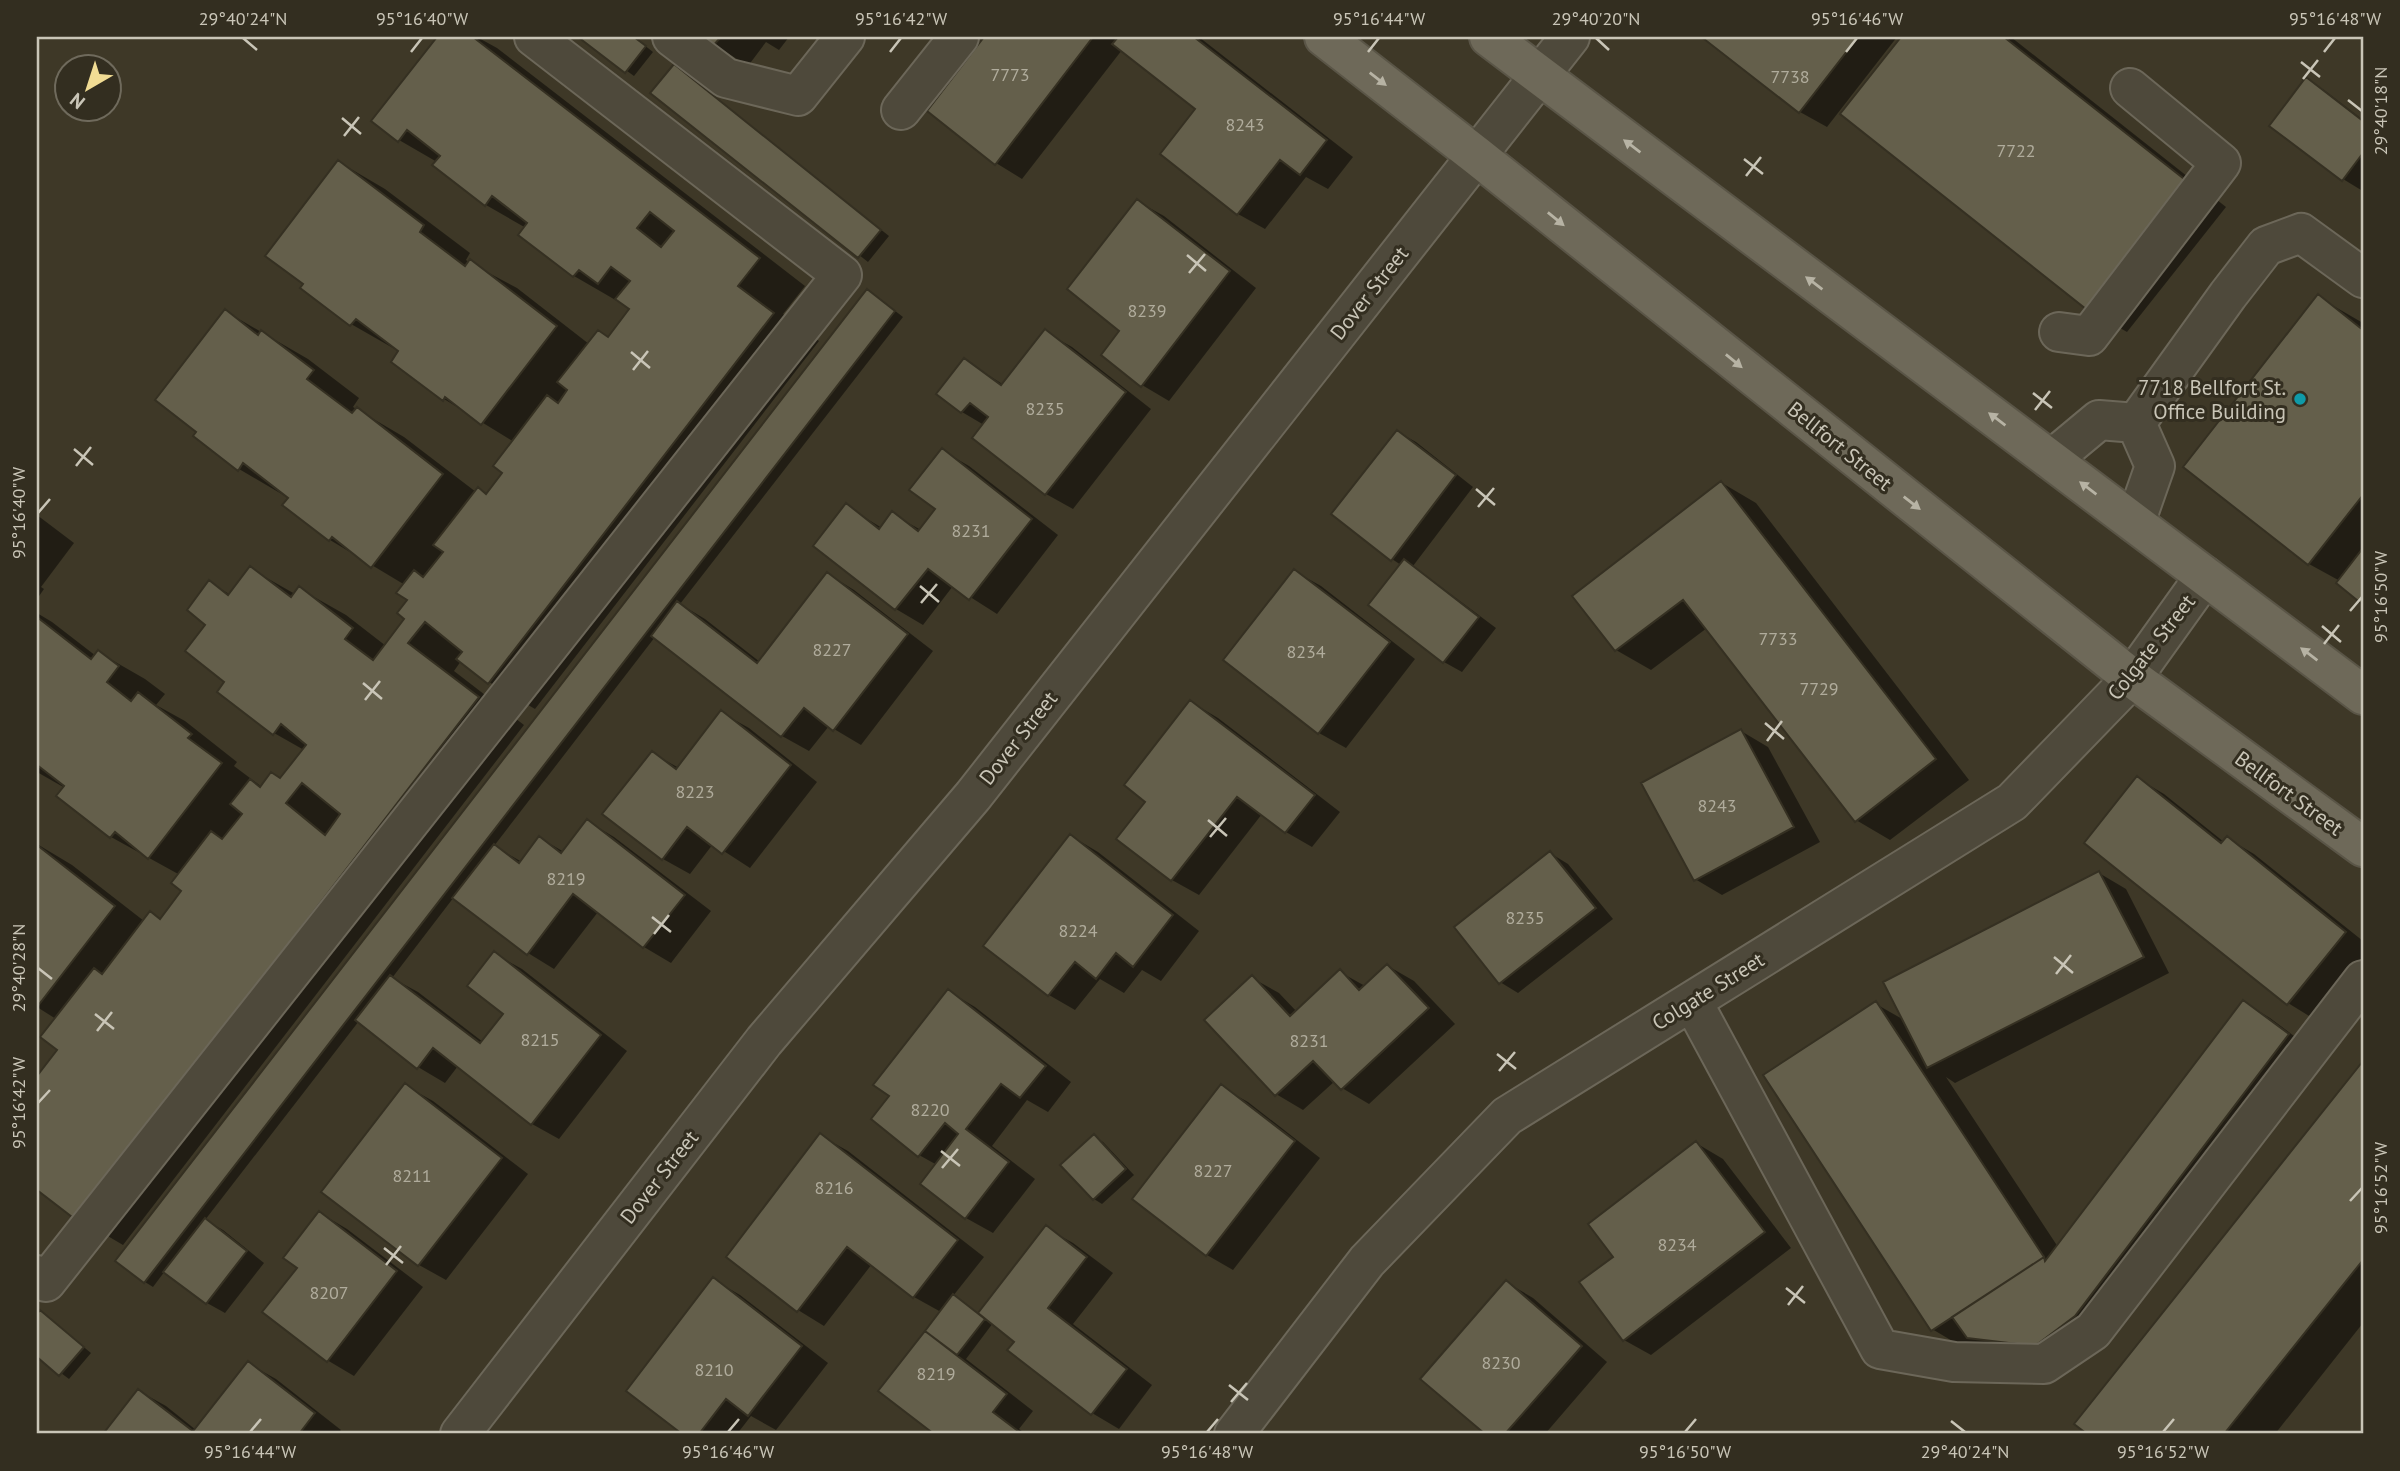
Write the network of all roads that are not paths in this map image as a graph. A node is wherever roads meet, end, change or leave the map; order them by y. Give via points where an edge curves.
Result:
1 (534, 37) edge
2 (672, 37) edge
3 (845, 37) edge
4 (959, 37) edge
5 (1324, 37) edge
6 (1489, 37) edge
7 (1570, 37) edge
8 (1539, 76) junction
9 (2130, 88) dead end
10 (901, 110) dead end
11 (1477, 156) junction
12 (2363, 278) edge
13 (2059, 332) dead end
14 (2136, 423) junction
15 (2051, 460) junction
16 (2135, 523) junction
17 (2205, 576) junction
18 (2132, 678) junction
19 (2363, 695) edge
20 (2363, 847) edge
21 (2363, 980) edge
22 (1692, 1001) junction
23 (37, 1275) edge
24 (460, 1434) edge
25 (1234, 1434) edge

1 - 23 street via 842,275 46,1282
2 - 3 street via 726,78 798,96
4 - 10 street
5 -> 11 main road, Bellfort Street
6 - 8 main road
7 - 8 street, Dover Street
8 - 11 street, Dover Street
15 -> 8 main road
9 - 13 street via 2221,163 2089,336
11 -> 18 main road, Bellfort Street
11 - 24 street, Dover Street via 973,796 764,1041
12 - 14 street via 2301,233 2266,246
14 - 15 street via 2099,420
14 - 16 street via 2155,466
16 -> 15 main road
16 - 17 main road
17 - 18 street, Colgate Street
19 -> 17 main road
18 - 20 main road, Bellfort Street
18 - 22 street, Colgate Street via 2012,802
21 - 22 street via 2093,1331 2044,1364 1954,1362 1880,1349
22 - 25 street, Colgate Street via 1507,1116 1367,1261

